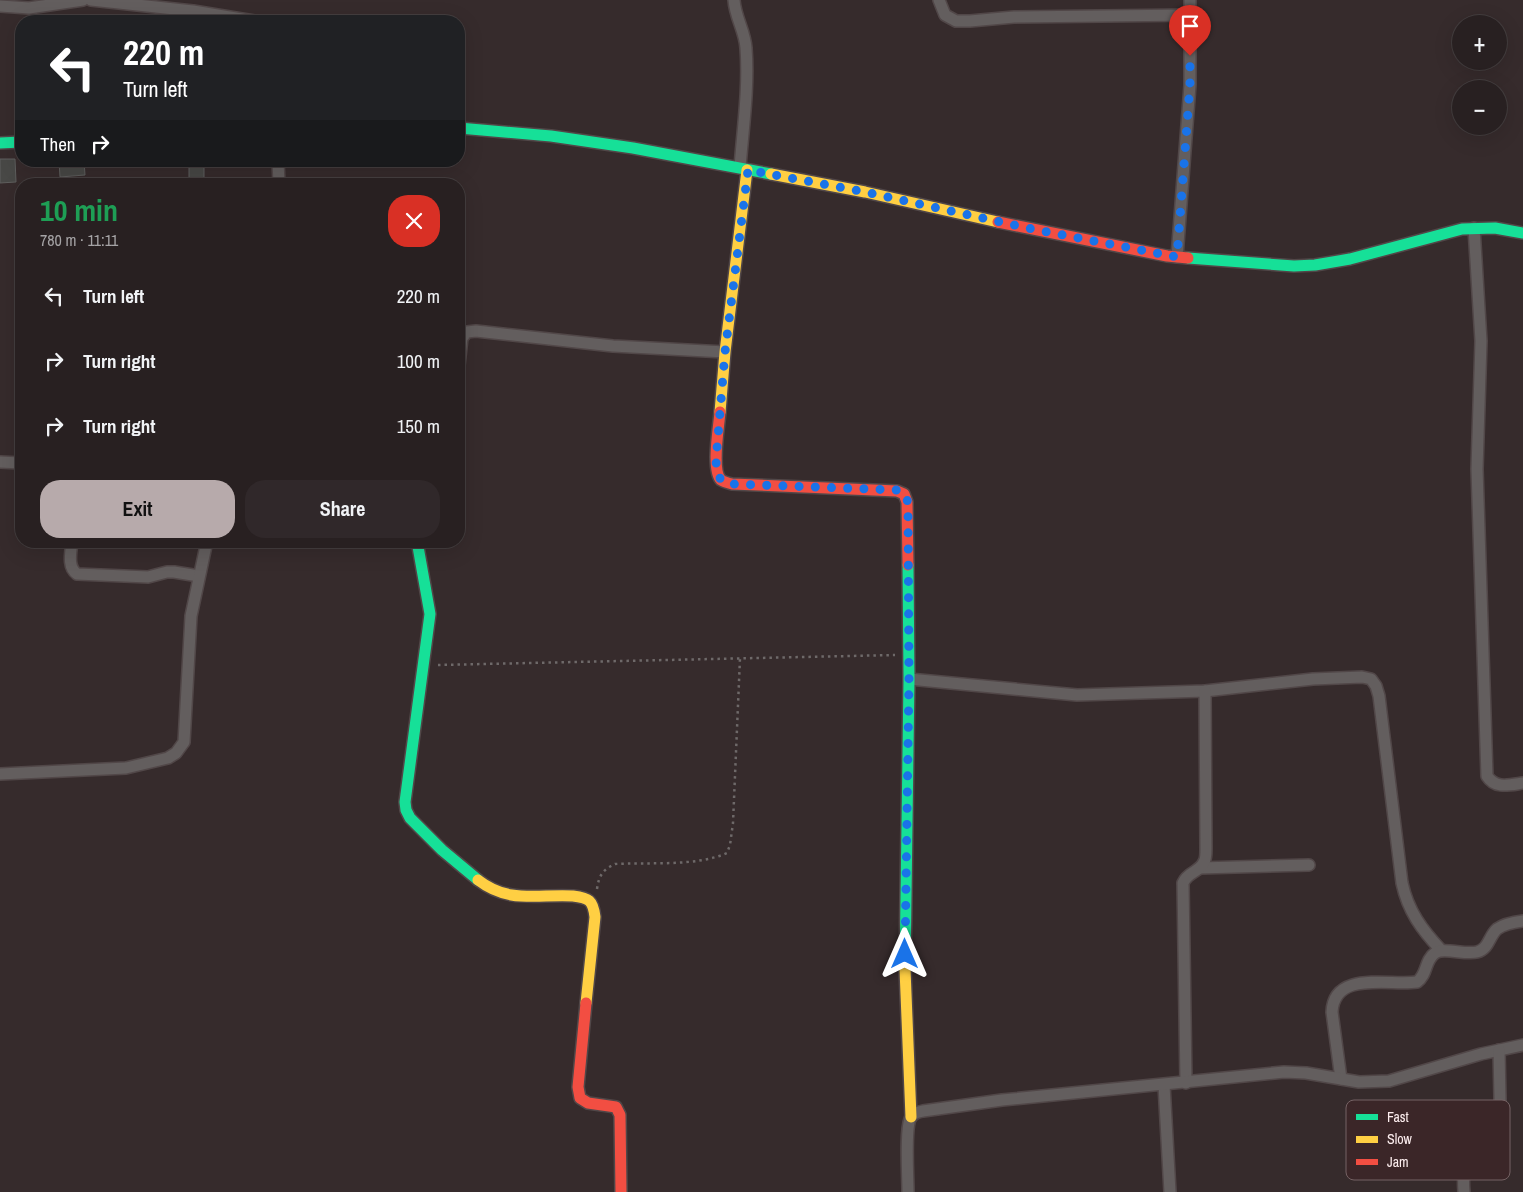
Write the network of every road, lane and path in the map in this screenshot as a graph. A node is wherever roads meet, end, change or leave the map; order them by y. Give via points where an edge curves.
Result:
1 (83, 0) edge
2 (91, 0) edge
3 (734, 0) edge
4 (939, 0) edge
5 (1190, 0) edge
6 (169, 4) edge
7 (0, 6) edge
8 (224, 15) edge
9 (1190, 15) junction
10 (465, 129) edge
11 (15, 142) edge
12 (0, 143) edge
13 (744, 168) junction
14 (1474, 228) junction
15 (1523, 233) edge
16 (1177, 257) junction
17 (465, 334) edge
18 (725, 352) junction
19 (0, 462) edge
20 (15, 463) edge
21 (72, 548) edge
22 (205, 548) edge
23 (418, 548) edge
24 (199, 576) junction
25 (909, 655) junction
26 (740, 658) junction
27 (424, 665) junction
28 (909, 679) junction
29 (1205, 691) junction
30 (0, 774) edge
31 (1523, 783) edge
32 (1309, 865) dead end
33 (1200, 868) junction
34 (594, 904) junction
35 (1523, 921) edge
36 (1441, 950) junction
37 (1523, 1045) edge
38 (1499, 1050) junction
39 (1341, 1080) junction
40 (1186, 1083) junction
41 (1164, 1085) junction
42 (1500, 1100) edge
43 (911, 1118) junction
44 (621, 1192) edge
45 (908, 1192) edge
46 (1170, 1192) edge

1 - 7 street via 38,7
2 - 6 street
3 - 13 street via 746,48
4 - 9 street via 945,15 956,21 1014,17
5 - 9 street
6 - 8 street
9 - 16 street via 1190,85
10 - 13 street via 570,138
11 - 12 street
13 - 16 street
13 - 18 street
14 - 15 street
14 - 16 street via 1443,233 1334,263 1294,266
14 - 31 street via 1481,341 1477,488 1487,776 1496,785
17 - 18 street via 476,331 612,346
18 - 25 street via 716,461 717,474 722,481 751,485 897,490 904,494 908,502
19 - 20 street
21 - 24 street via 72,571 77,574 148,577 174,572
22 - 24 street
23 - 27 street via 430,614
24 - 30 street via 191,616 186,731 184,742 176,753 159,761 126,768
25 - 26 path
25 - 28 street
26 - 27 path
26 - 34 path via 732,824 727,854 700,861 615,864 605,868 599,877
27 - 34 street via 405,802 410,818 456,864 494,890 519,896 577,896
28 - 29 street via 1070,695
28 - 43 street via 905,990
29 - 33 street via 1206,850 1205,862
29 - 36 street via 1313,679 1362,677 1371,680 1379,696 1405,896 1416,921
32 - 33 street
33 - 40 street via 1186,876 1183,883
34 - 44 street via 578,1087 580,1098 588,1103 616,1107 620,1115
35 - 36 street via 1499,928 1483,950
36 - 39 street via 1430,958 1426,972 1417,982 1362,983 1336,995 1332,1012
37 - 38 street
38 - 39 street via 1389,1081
38 - 42 street
39 - 40 street via 1295,1072
40 - 41 street
41 - 43 street via 941,1108 915,1113
41 - 46 street
43 - 45 street

